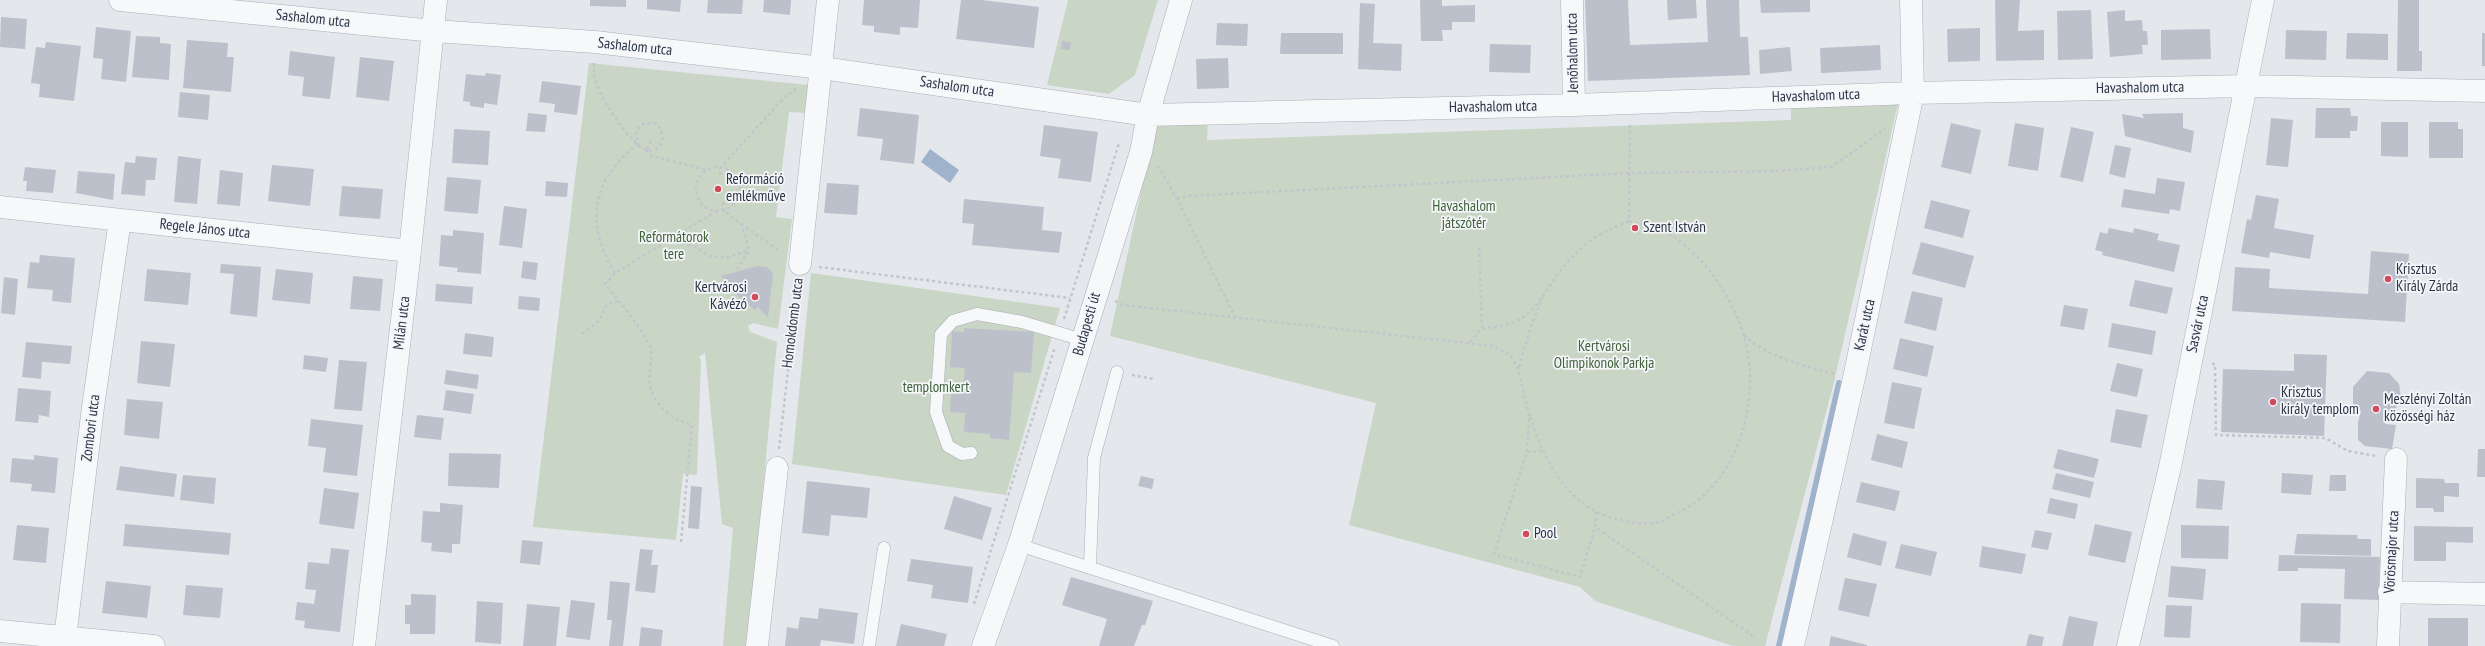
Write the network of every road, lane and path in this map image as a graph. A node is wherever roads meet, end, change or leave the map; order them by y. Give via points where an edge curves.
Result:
1 (120, 0) edge
2 (436, 0) edge
3 (828, 0) edge
4 (1181, 0) edge
5 (1572, 0) edge
6 (1911, 0) edge
7 (2263, 0) edge
8 (434, 31) junction
9 (595, 42) junction
10 (822, 68) junction
11 (2247, 86) junction
12 (2485, 91) edge
13 (1913, 93) junction
14 (1629, 104) junction
15 (1574, 105) junction
16 (1148, 115) junction
17 (1908, 117) junction
18 (651, 141) dead end
19 (1119, 143) dead end
20 (638, 144) junction
21 (646, 150) junction
22 (1142, 152) junction
23 (721, 167) junction
24 (708, 170) junction
25 (1630, 173) junction
26 (720, 175) dead end
27 (1177, 199) junction
28 (723, 202) dead end
29 (0, 207) edge
30 (723, 210) junction
31 (717, 211) junction
32 (120, 220) junction
33 (1629, 221) junction
34 (741, 224) junction
35 (671, 239) junction
36 (1479, 246) dead end
37 (749, 250) junction
38 (410, 251) junction
39 (800, 264) junction
40 (615, 273) junction
41 (735, 273) dead end
42 (1097, 292) junction
43 (1544, 294) junction
44 (1070, 298) junction
45 (618, 301) junction
46 (1235, 317) junction
47 (1482, 328) junction
48 (1059, 333) junction
49 (582, 334) dead end
50 (1743, 334) junction
51 (1083, 340) junction
52 (1470, 342) junction
53 (2191, 360) junction
54 (1518, 368) junction
55 (1117, 372) joint
56 (1854, 378) junction
57 (1154, 379) dead end
58 (1529, 415) junction
59 (1542, 451) junction
60 (1527, 452) junction
61 (971, 453) dead end
62 (2396, 459) joint
63 (776, 468) joint
64 (1596, 512) junction
65 (1595, 527) junction
66 (681, 542) dead end
67 (1019, 545) junction
68 (884, 548) dead end
69 (1090, 567) junction
70 (2389, 592) junction
71 (2485, 594) edge
72 (973, 608) dead end
73 (0, 630) edge
74 (65, 638) junction
75 (1756, 638) dead end
76 (104, 644) edge
77 (154, 646) edge
78 (364, 646) edge
79 (757, 646) edge
80 (869, 646) edge
81 (983, 646) edge
82 (1333, 646) edge
83 (1793, 646) edge
84 (2128, 646) edge
85 (2388, 646) edge

1 - 8 street, Sashalom utca
2 - 8 street, Milán utca
3 - 10 street, Homokdomb utca
4 - 16 street, Budapesti út
5 - 15 street, Jenőhalom utca
6 - 13 street, Karát utca
7 - 11 street, Sasvár utca
8 - 9 street, Sashalom utca
8 - 38 street, Milán utca
9 - 10 street, Sashalom utca
9 - 20 path via 594,76 606,103 623,129
10 - 16 street, Sashalom utca
10 - 23 path via 785,97
10 - 39 street, Homokdomb utca
11 - 12 street, Havashalom utca
11 - 13 street, Havashalom utca
11 - 53 street, Sasvár utca
13 - 14 street, Havashalom utca
13 - 17 street, Karát utca
14 - 15 street, Havashalom utca
14 - 25 path
15 - 16 street, Havashalom utca
16 - 22 street, Budapesti út
17 - 25 path via 1873,135 1831,167 1779,171
17 - 56 street, Karát utca
18 - 21 path
19 - 44 path
20 - 21 path
20 - 21 path via 636,136 639,127 646,122 655,123 662,130 664,138 659,147
20 - 40 path via 620,158 607,176 599,196 596,218 599,240
21 - 24 path via 652,156
22 - 27 path via 1153,157
22 - 42 street, Budapesti út
23 - 24 path
23 - 26 path
23 - 30 path via 730,170 736,176 740,192 731,207
24 - 31 path via 699,180 697,194 704,205
25 - 27 path via 1188,196
25 - 33 path
27 - 46 path
28 - 30 path
29 - 32 street, Regele János utca
30 - 31 path
30 - 34 path
31 - 35 path
32 - 38 street, Regele János utca
32 - 74 street, Zombori utca via 93,407
33 - 43 path via 1603,230 1573,256
33 - 50 path via 1664,231 1705,266 1722,285
34 - 37 path
34 - 39 path
35 - 37 path via 696,247 708,256 726,258
35 - 40 path
36 - 47 path
37 - 41 path
38 - 78 street, Milán utca
39 - 44 path
39 - 63 path, Homokdomb utca
40 - 45 path via 606,284
42 - 46 path via 1123,305
42 - 51 street, Budapesti út
43 - 47 path via 1525,318 1502,328
43 - 54 path
44 - 48 path
45 - 49 path via 608,303 601,317
45 - 66 path via 649,345 650,386 656,398 666,414 692,425
46 - 52 path
47 - 52 path
48 - 51 lane
48 - 61 lane via 1022,322 977,314 953,321 941,334 936,412 948,446 962,454
48 - 72 path
50 - 56 path via 1759,348 1774,356
50 - 64 path via 1749,360 1750,381 1746,419 1736,449 1715,486 1691,508 1654,523 1625,522
51 - 67 street, Budapesti út
52 - 54 path via 1494,346 1510,355
53 - 62 path via 2215,364 2216,435 2325,438 2348,451
53 - 84 street, Sasvár utca via 2170,467
54 - 58 path
55 - 57 path
55 - 69 lane via 1094,458
56 - 83 street, Karát utca
58 - 59 path
58 - 60 path
59 - 60 path
59 - 64 path via 1576,499
60 - 65 path via 1494,554 1580,576
62 - 70 street, Vörösmajor utca
63 - 79 street
64 - 65 path
65 - 75 path
67 - 69 lane
67 - 81 street, Budapesti út
68 - 80 lane
69 - 82 lane
70 - 71 street
70 - 85 street, Vörösmajor utca
73 - 74 street
74 - 76 street
76 - 77 street

